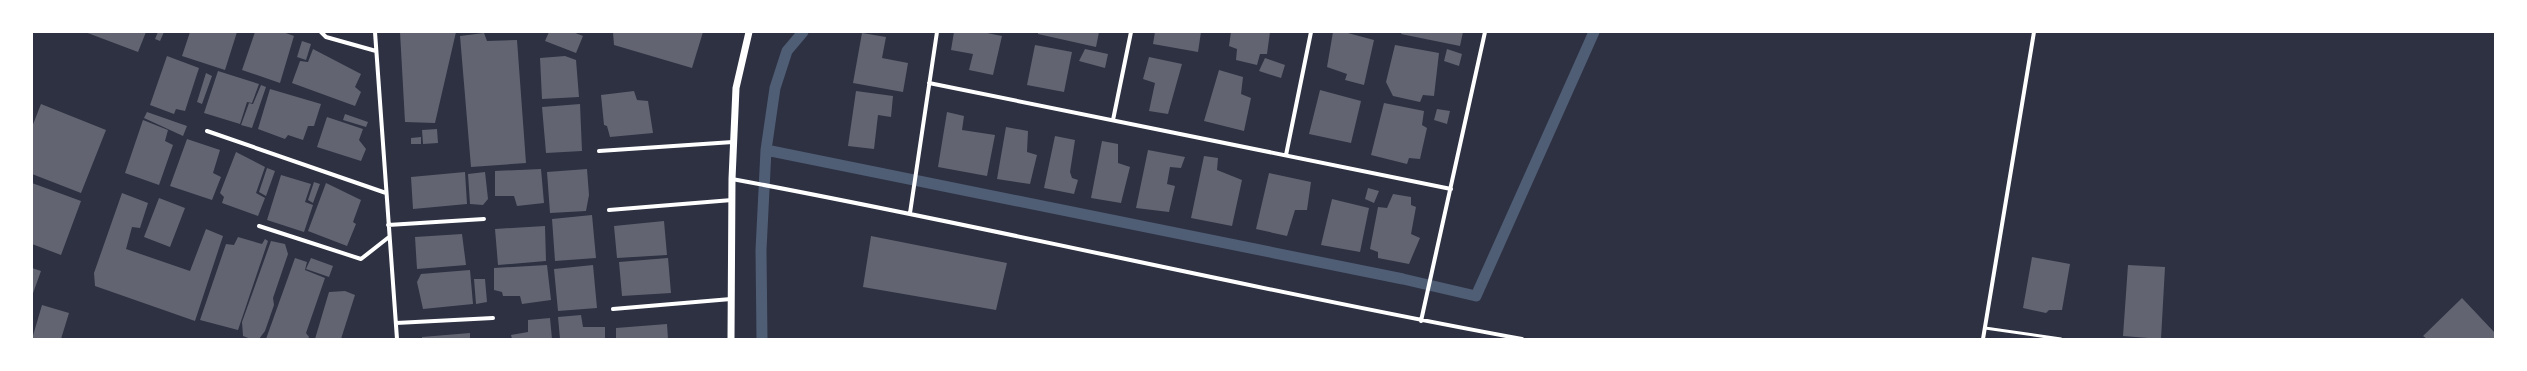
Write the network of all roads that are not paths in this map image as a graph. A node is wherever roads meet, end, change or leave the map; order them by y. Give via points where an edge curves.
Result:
1 (321, 32) edge
2 (375, 32) edge
3 (749, 32) edge
4 (937, 32) edge
5 (1131, 32) edge
6 (1311, 32) edge
7 (1485, 32) edge
8 (2034, 32) edge
9 (376, 51) junction
10 (929, 83) junction
11 (1113, 120) junction
12 (206, 131) dead end
13 (733, 142) junction
14 (600, 151) dead end
15 (1286, 155) junction
16 (732, 179) junction
17 (1451, 189) junction
18 (386, 193) junction
19 (732, 200) junction
20 (609, 210) dead end
21 (910, 213) junction
22 (484, 219) dead end
23 (388, 225) junction
24 (259, 226) dead end
25 (389, 237) junction
26 (731, 300) junction
27 (613, 309) dead end
28 (493, 318) dead end
29 (1421, 321) junction
30 (396, 324) junction
31 (1985, 328) junction
32 (397, 339) edge
33 (731, 339) edge
34 (1522, 339) edge
35 (1983, 339) edge
36 (2061, 339) edge

1 - 9 street via 326,37
2 - 9 street
3 - 13 street via 736,88
4 - 10 street
5 - 11 street
6 - 15 street
7 - 17 street
8 - 31 street
9 - 18 street
10 - 11 street
10 - 21 street
11 - 15 street
12 - 18 street
13 - 14 street
13 - 16 street
15 - 17 street
16 - 19 street
16 - 21 street
17 - 29 street
18 - 23 street
19 - 20 street
19 - 26 street
21 - 29 street
22 - 23 street
23 - 25 street
24 - 25 street via 361,259
25 - 30 street
26 - 27 street
26 - 33 street
28 - 30 street
29 - 34 street
30 - 32 street
31 - 35 street
31 - 36 lane

